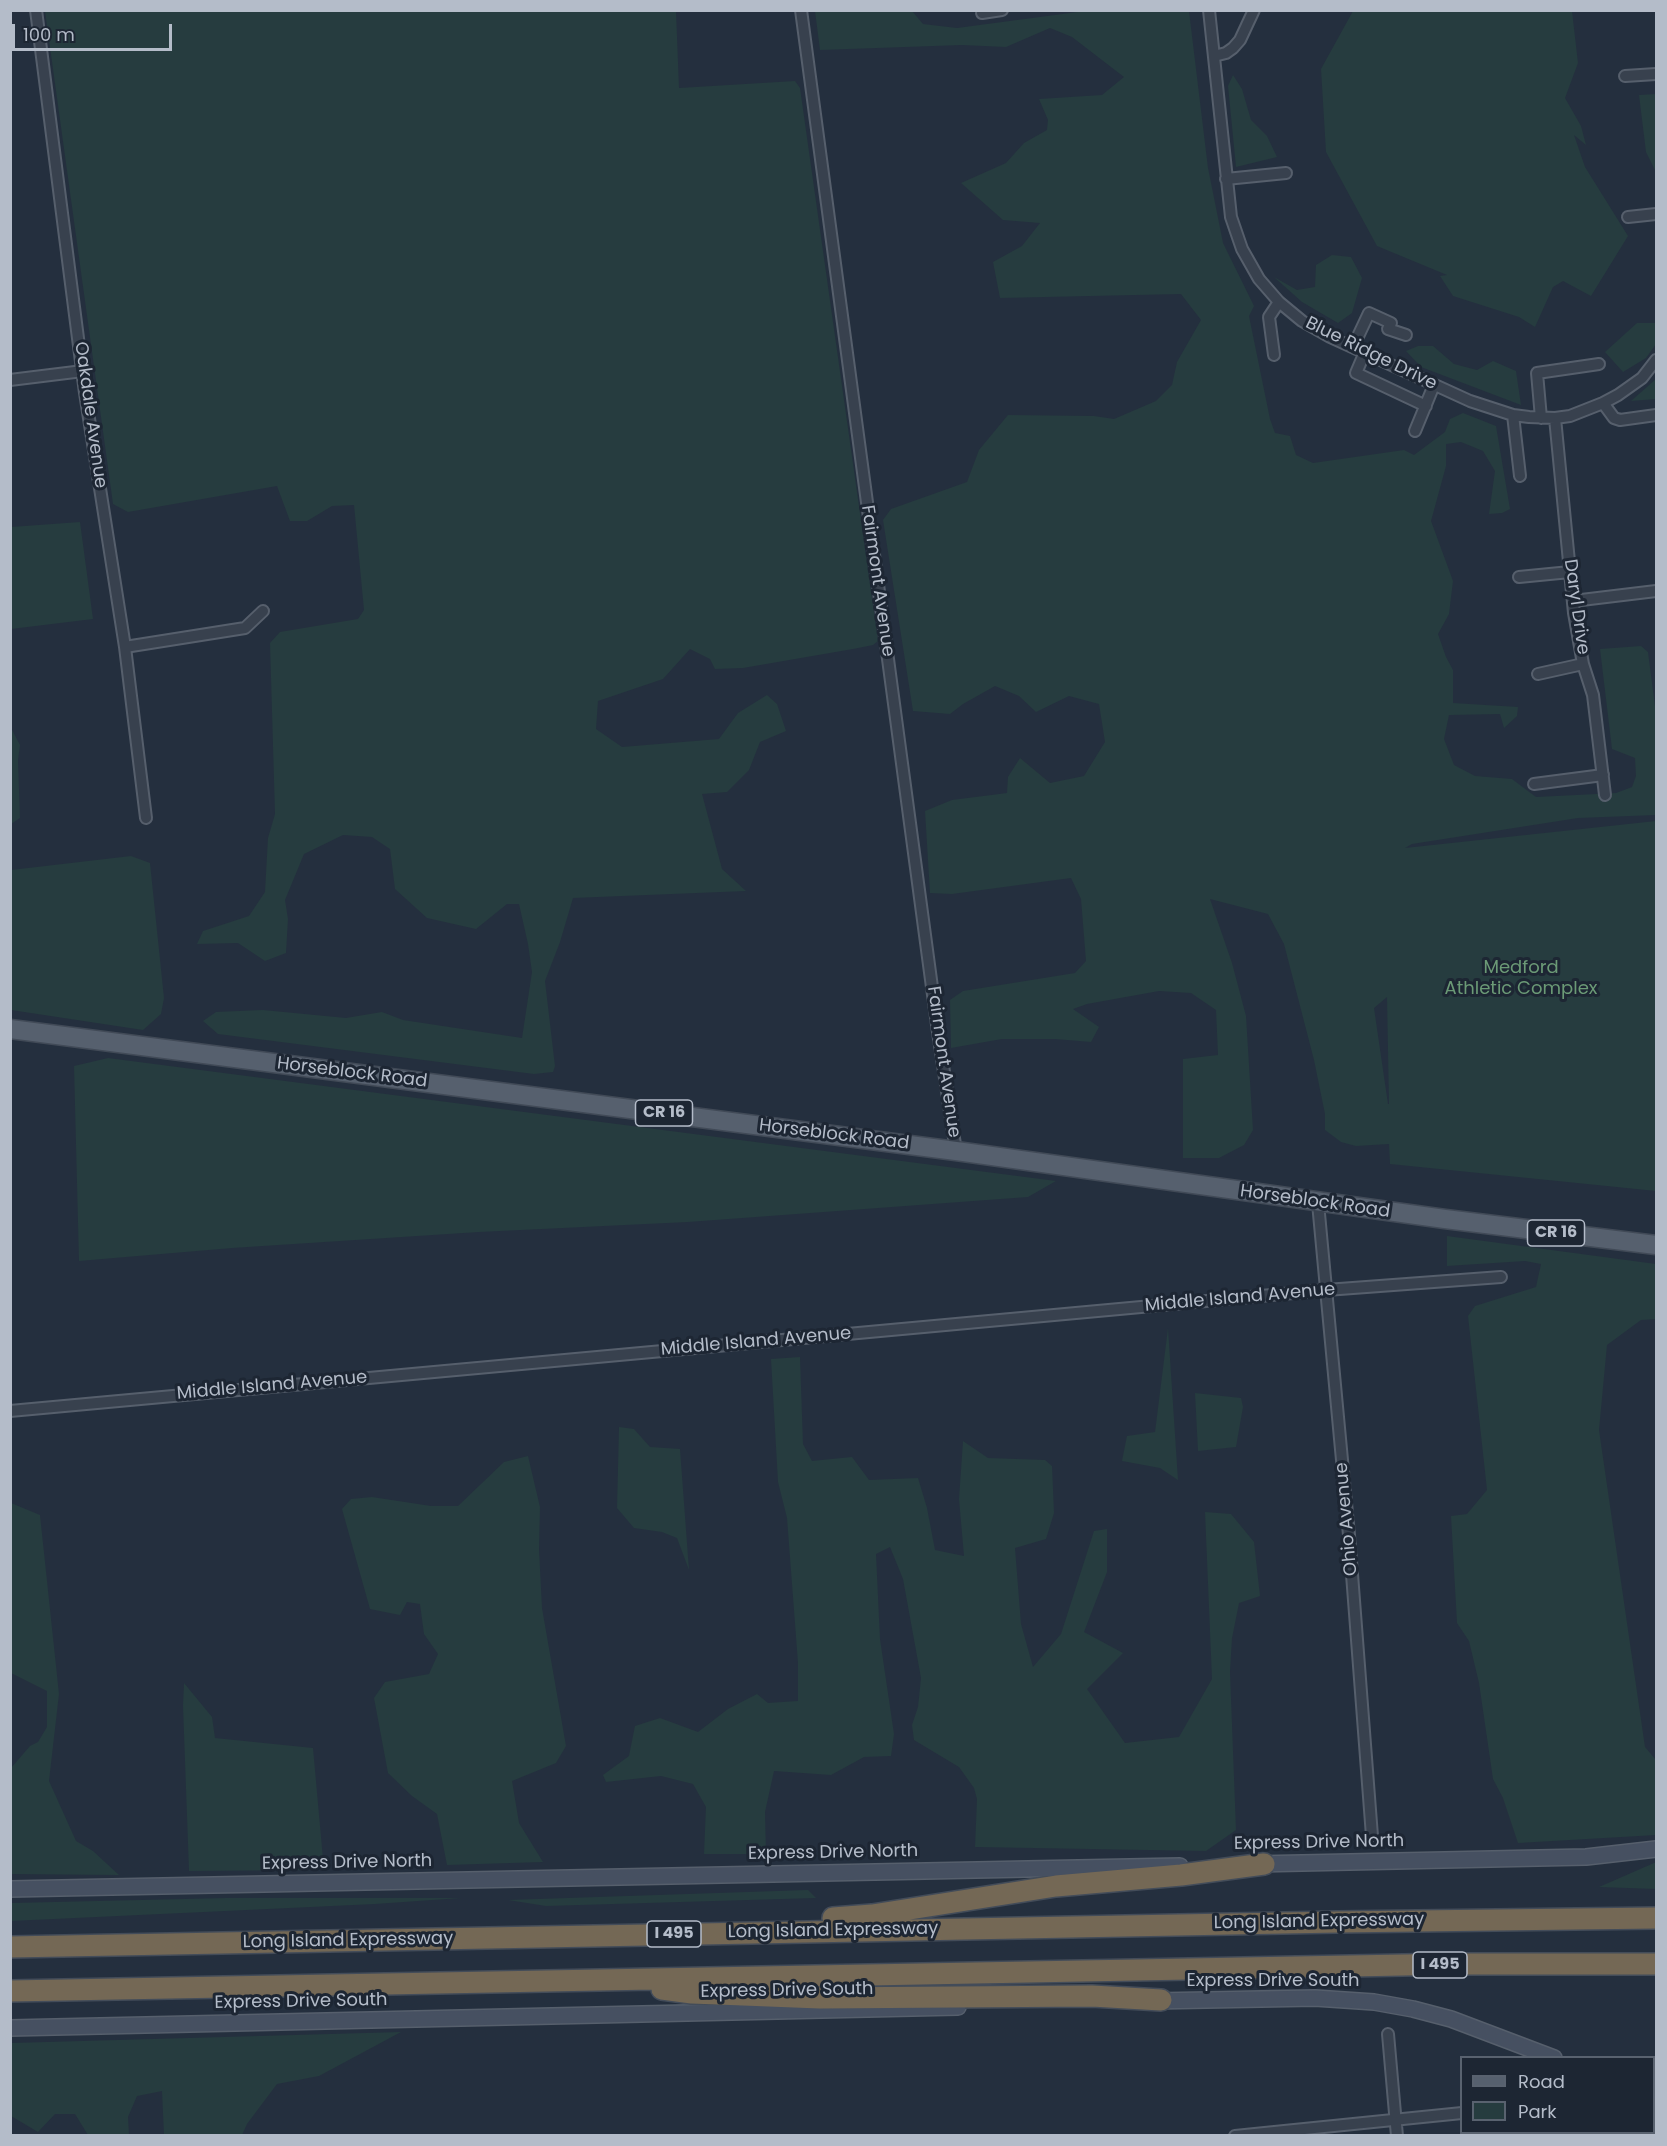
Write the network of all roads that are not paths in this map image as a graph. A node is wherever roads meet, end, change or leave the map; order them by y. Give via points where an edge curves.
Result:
1 (36, 10) edge
2 (801, 10) edge
3 (1002, 10) edge
4 (1209, 10) edge
5 (1254, 10) edge
6 (982, 13) dead end
7 (1214, 56) junction
8 (1656, 74) edge
9 (1624, 76) dead end
10 (1286, 172) dead end
11 (1226, 180) junction
12 (1656, 214) edge
13 (1628, 217) dead end
14 (1279, 302) junction
15 (1406, 335) dead end
16 (1353, 347) junction
17 (1365, 352) junction
18 (1274, 355) dead end
19 (1656, 360) edge
20 (1599, 364) dead end
21 (83, 371) junction
22 (10, 380) edge
23 (1434, 385) junction
24 (1603, 403) junction
25 (1426, 406) junction
26 (1513, 415) junction
27 (1656, 416) edge
28 (1541, 418) junction
29 (1555, 418) junction
30 (1415, 431) dead end
31 (1520, 476) dead end
32 (1570, 572) junction
33 (1519, 577) dead end
34 (1656, 591) edge
35 (1573, 601) junction
36 (263, 611) dead end
37 (126, 647) junction
38 (1583, 663) junction
39 (1538, 674) dead end
40 (1603, 776) junction
41 (1534, 784) dead end
42 (1605, 795) dead end
43 (146, 818) dead end
44 (10, 1029) edge
45 (956, 1151) junction
46 (1318, 1203) junction
47 (1656, 1245) edge
48 (1502, 1277) dead end
49 (1326, 1290) junction
50 (10, 1411) edge
51 (1372, 1836) dead end
52 (1656, 1849) edge
53 (1264, 1864) junction
54 (10, 1889) edge
55 (1656, 1918) edge
56 (674, 1934) junction
57 (10, 1947) edge
58 (1656, 1964) edge
59 (596, 1979) junction
60 (10, 1991) edge
61 (1161, 2000) junction
62 (10, 2028) edge
63 (1388, 2034) dead end
64 (1549, 2056) edge
65 (1460, 2113) edge
66 (1395, 2121) junction
67 (1235, 2136) edge
68 (1396, 2136) edge

1 - 21 street, Oakdale Avenue
2 - 45 street, Fairmont Avenue
3 - 6 street
4 - 7 street, Blue Ridge Drive
5 - 7 street via 1240,40 1226,53
7 - 11 street, Blue Ridge Drive
8 - 9 street
10 - 11 street
11 - 14 street, Blue Ridge Drive via 1242,249 1259,279
12 - 13 street
14 - 16 street, Blue Ridge Drive via 1302,321
14 - 18 street via 1269,317
15 - 16 street via 1388,329 1391,323 1369,313
16 - 17 street, Blue Ridge Drive
17 - 23 street, Blue Ridge Drive
17 - 25 street via 1356,373
19 - 24 street, Blue Ridge Drive via 1642,378
20 - 28 street via 1537,373
21 - 22 street
21 - 37 street, Oakdale Avenue
23 - 25 street
23 - 26 street, Blue Ridge Drive
24 - 27 street via 1620,420
24 - 29 street, Blue Ridge Drive
25 - 30 street
26 - 28 street, Blue Ridge Drive
26 - 31 street
28 - 29 street, Blue Ridge Drive
29 - 32 street, Daryl Drive
32 - 33 street
32 - 35 street, Daryl Drive
34 - 35 street
35 - 38 street, Daryl Drive
36 - 37 street via 245,628
37 - 43 street, Oakdale Avenue
38 - 39 street
38 - 40 street, Daryl Drive via 1593,695
40 - 41 street
40 - 42 street, Daryl Drive
44 - 45 main road, Horseblock Road / CR 16
45 - 46 main road, Horseblock Road / CR 16
46 - 47 main road, Horseblock Road / CR 16
46 - 49 street, Ohio Avenue
48 - 49 street, Middle Island Avenue
49 - 50 street, Middle Island Avenue
49 - 51 street, Ohio Avenue
52 - 53 main road, Express Drive North via 1586,1857
53 - 54 main road, Express Drive North
53 - 56 highway via 1056,1886 872,1915
55 - 56 highway, Long Island Expressway / I 495
56 - 57 highway, Long Island Expressway / I 495
58 - 59 highway, I 495
59 - 60 highway, I 495
59 - 61 highway via 692,1993 790,1997 1092,1996
61 - 62 main road, Express Drive South via 1093,2005
61 - 64 main road, Express Drive South via 1315,1998 1384,2003 1451,2019
63 - 66 street
65 - 66 street
66 - 67 street
66 - 68 street

